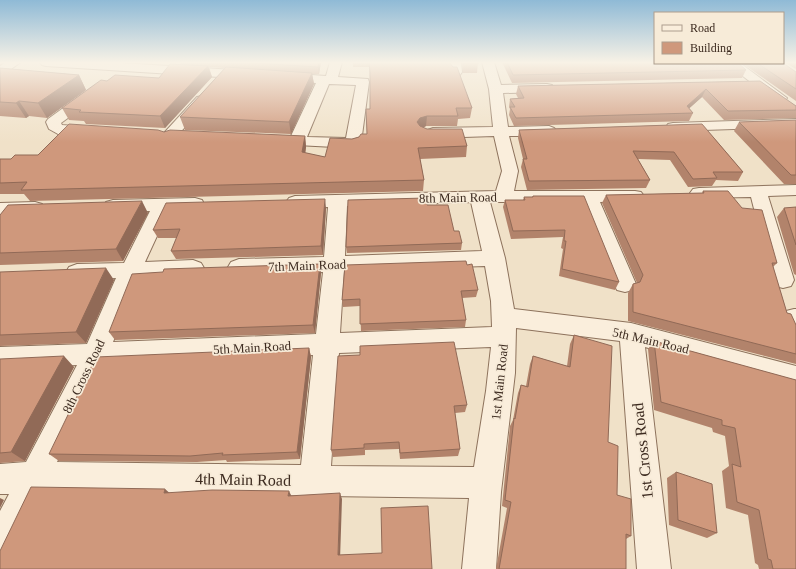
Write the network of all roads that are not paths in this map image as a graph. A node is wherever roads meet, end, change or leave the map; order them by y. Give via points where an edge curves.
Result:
1 (212, 89) edge
2 (323, 89) edge
3 (363, 89) edge
4 (496, 89) joint
5 (524, 89) edge
6 (767, 89) edge
7 (98, 90) edge
8 (790, 106) edge
9 (796, 123) edge
10 (661, 128) edge
11 (565, 131) edge
12 (105, 132) edge
13 (426, 133) edge
14 (501, 133) junction
15 (153, 135) edge
16 (169, 136) junction
17 (184, 136) edge
18 (267, 140) edge
19 (297, 142) junction
20 (796, 190) edge
21 (758, 191) junction
22 (681, 194) edge
23 (650, 195) edge
24 (491, 196) junction
25 (589, 198) junction
26 (338, 201) junction
27 (275, 202) edge
28 (215, 203) edge
29 (162, 205) junction
30 (93, 207) edge
31 (54, 208) edge
32 (0, 209) edge
33 (495, 258) junction
34 (334, 264) junction
35 (130, 270) junction
36 (61, 272) edge
37 (783, 280) dead end
38 (626, 284) dead end
39 (504, 326) junction
40 (631, 333) junction
41 (328, 344) junction
42 (95, 355) junction
43 (0, 358) edge
44 (796, 378) edge
45 (33, 477) junction
46 (0, 479) edge
47 (315, 480) junction
48 (486, 483) junction
49 (0, 545) edge
50 (479, 569) edge
51 (654, 569) edge

1 - 16 street
2 - 19 street
3 - 19 street via 353,143
4 - 5 street
4 - 14 street
6 - 8 street
7 - 12 street via 53,122 58,129
9 - 10 street
11 - 14 street
13 - 14 street
14 - 24 street via 510,175
15 - 16 street
16 - 17 street
18 - 19 street
20 - 21 street
21 - 22 street
21 - 37 street
23 - 25 street, 8th Main Road
24 - 25 street, 8th Main Road
24 - 26 street, 8th Main Road
24 - 33 street, 1st Main Road
25 - 38 street
26 - 27 street, 8th Main Road
26 - 34 street
28 - 29 street
29 - 30 street
29 - 35 street, 8th Cross Road
31 - 32 street
33 - 34 street, 7th Main Road
33 - 39 street, 1st Main Road via 501,288
34 - 35 street, 7th Main Road
34 - 41 street
35 - 36 street, 7th Main Road
35 - 42 street, 8th Cross Road
39 - 40 street, 5th Main Road
39 - 41 street, 5th Main Road
39 - 48 street, 1st Main Road via 500,391
40 - 44 street, 5th Main Road
40 - 51 street, 1st Cross Road
41 - 42 street, 5th Main Road
41 - 47 street
42 - 43 street, 5th Main Road
42 - 45 street, 8th Cross Road
45 - 46 street, 4th Main Road
45 - 47 street, 4th Main Road
45 - 49 street, 8th Cross Road
47 - 48 street, 4th Main Road
48 - 50 street, 1st Main Road

